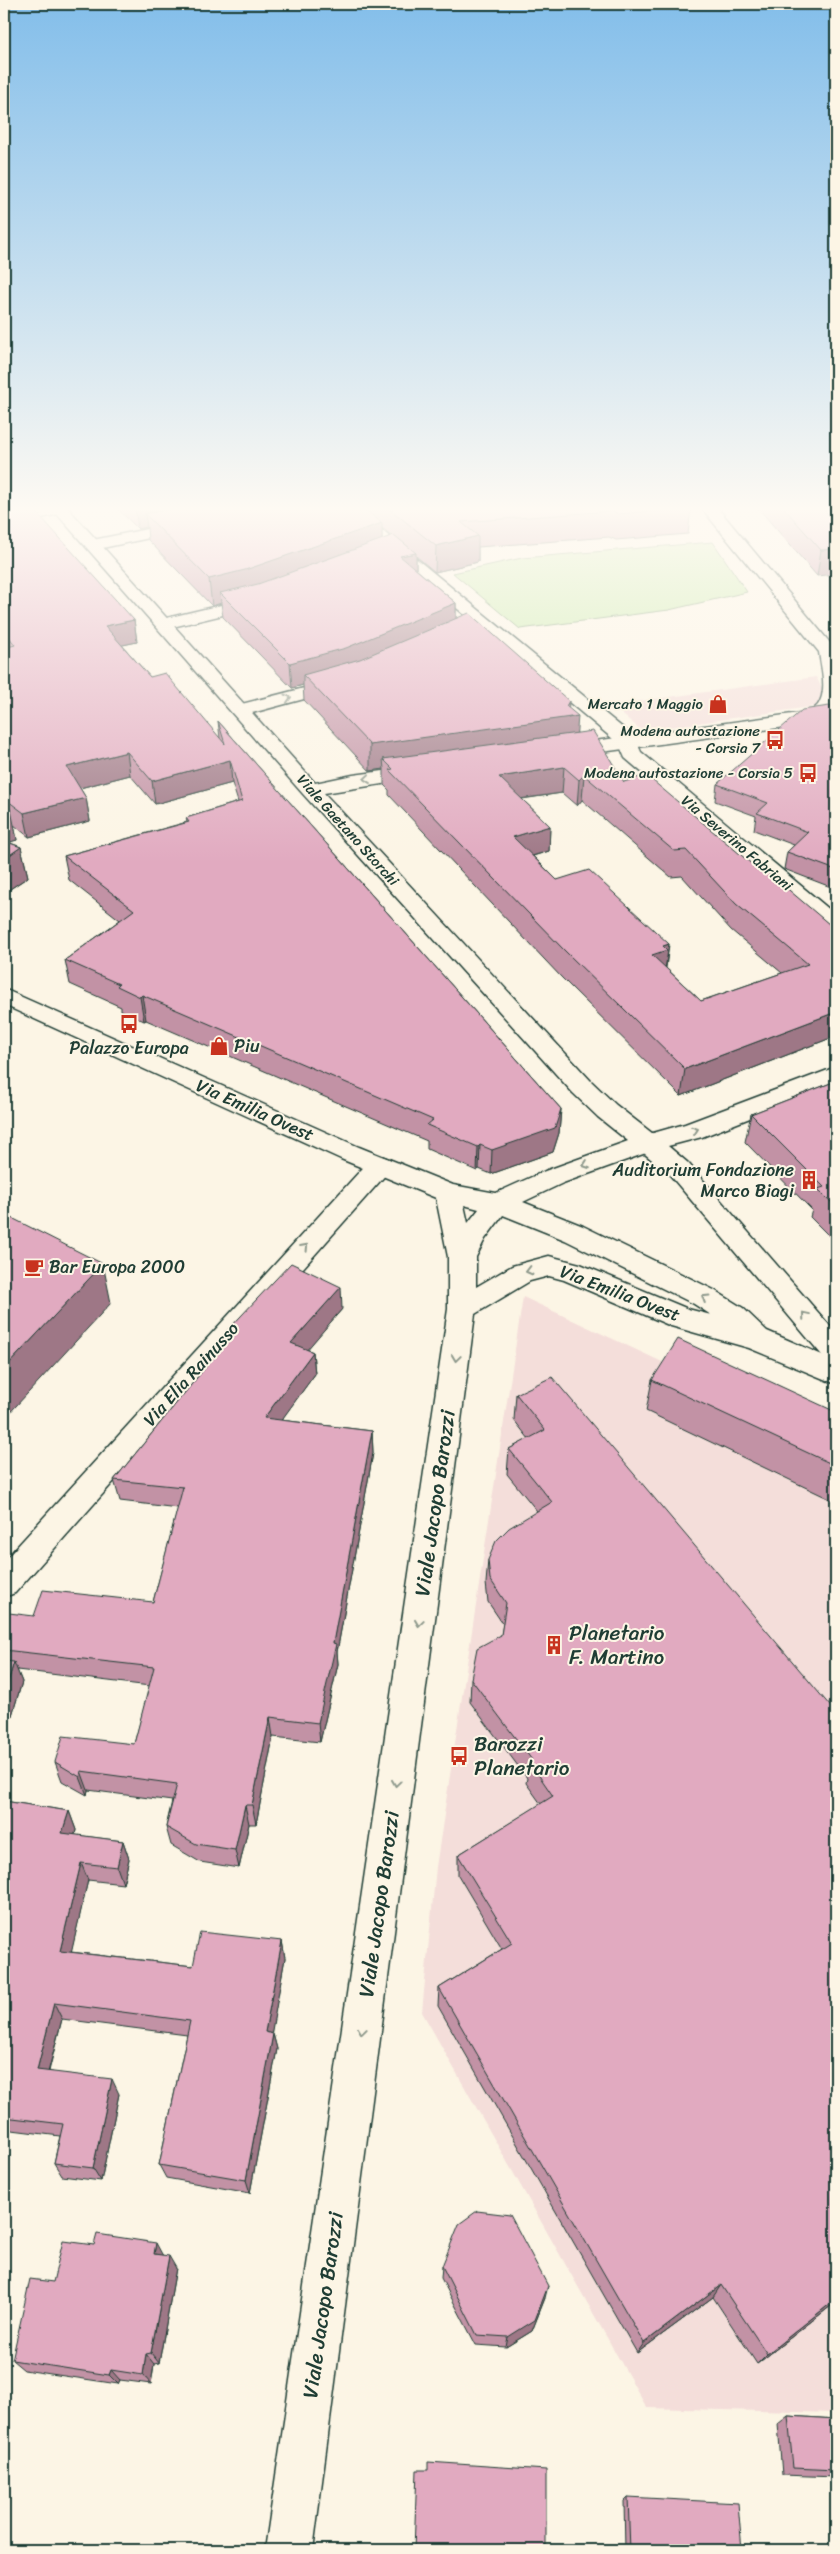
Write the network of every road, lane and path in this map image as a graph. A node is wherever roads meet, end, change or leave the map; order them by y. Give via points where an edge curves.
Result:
1 (165, 625) edge
2 (480, 625) edge
3 (488, 625) edge
4 (807, 625) edge
5 (468, 630) edge
6 (832, 656) edge
7 (354, 679) edge
8 (241, 710) junction
9 (836, 714) edge
10 (816, 717) junction
11 (628, 742) junction
12 (546, 754) edge
13 (436, 770) edge
14 (310, 790) junction
15 (836, 926) edge
16 (4, 996) edge
17 (836, 1075) edge
18 (648, 1143) junction
19 (380, 1166) junction
20 (448, 1193) junction
21 (498, 1203) junction
22 (462, 1257) junction
23 (462, 1309) junction
24 (757, 1339) junction
25 (836, 1352) edge
26 (836, 1373) edge
27 (4, 1583) edge
28 (289, 2550) edge

1 - 8 street, Viale Gaetano Storchi
2 - 5 street
3 - 11 street, Via Severino Fabriani
4 - 6 street
6 - 10 street via 833,690 826,708
8 -> 7 street
8 - 14 street, Viale Gaetano Storchi
9 - 10 street
10 - 11 street
11 - 12 street
11 - 15 street, Via Severino Fabriani via 632,754
13 -> 14 street
14 - 18 street, Viale Gaetano Storchi via 582,1087 607,1112
16 - 19 street, Via Emilia Ovest
18 -> 17 street via 692,1131
18 -> 21 street via 554,1177
25 -> 18 street, Viale Gaetano Storchi via 680,1169
19 - 20 street, Via Emilia Ovest
27 -> 19 street, Via Elia Rainusso
20 - 21 street, Via Emilia Ovest
20 - 22 street
21 - 22 street via 475,1232
24 -> 21 street, Via Emilia Ovest via 733,1316 678,1283 574,1233
22 - 23 street, Viale Jacopo Barozzi
24 -> 23 street, Via Emilia Ovest via 681,1318 570,1271 549,1266 522,1273
23 -> 28 street, Viale Jacopo Barozzi
24 - 26 street, Via Emilia Ovest

